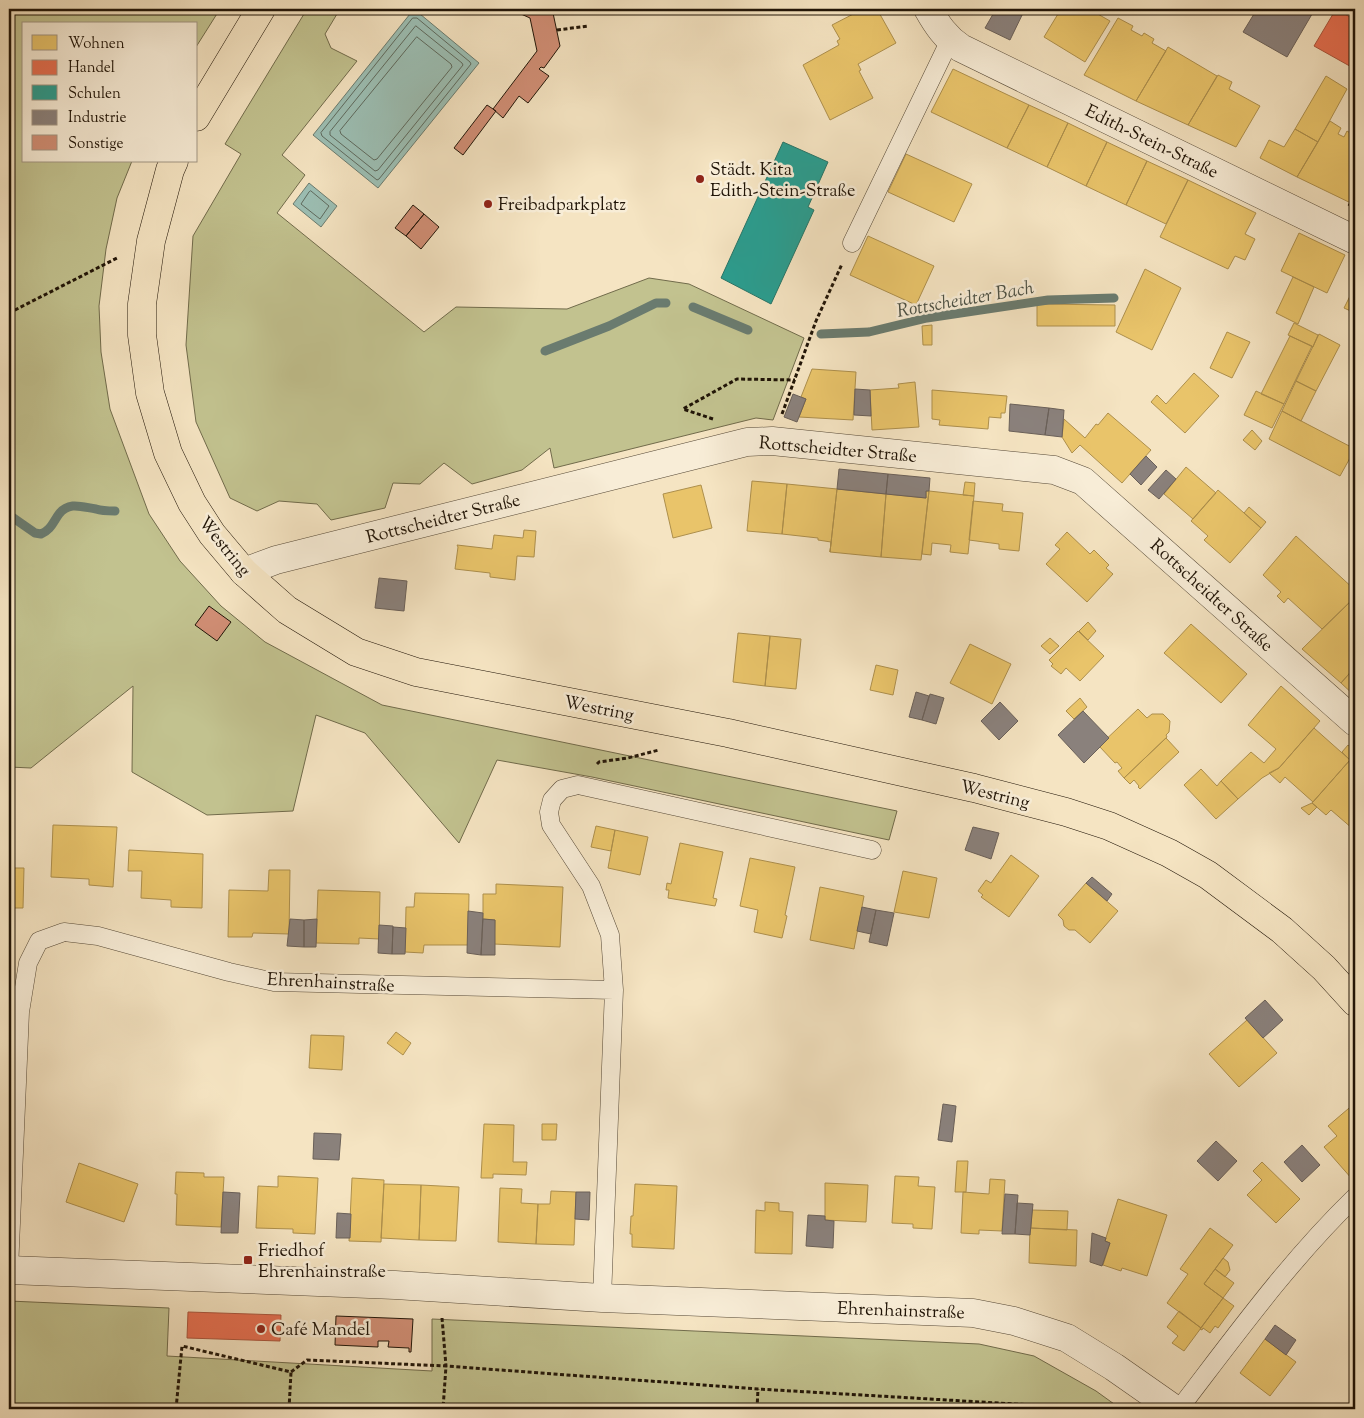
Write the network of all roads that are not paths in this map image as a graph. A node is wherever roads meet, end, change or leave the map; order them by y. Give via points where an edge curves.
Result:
1 (261, 9) edge
2 (928, 9) edge
3 (950, 40) junction
4 (198, 114) edge
5 (174, 162) edge
6 (1355, 240) edge
7 (852, 243) road end
8 (244, 572) junction
9 (1355, 722) edge
10 (872, 850) dead end
11 (614, 990) junction
12 (1355, 1002) edge
13 (14, 1013) edge
14 (1355, 1197) edge
15 (9, 1270) edge
16 (602, 1298) junction
17 (1174, 1409) edge
18 (1179, 1409) edge

1 - 4 main road
2 - 3 street, Edith-Stein-Straße
3 - 6 street, Edith-Stein-Straße
3 - 7 lane
5 - 8 main road, Westring via 151,240 142,304 142,335 150,393 168,453 192,503 212,534
8 - 9 street, Rottscheidter Straße via 285,558 747,442 772,440 1054,470 1083,481
8 - 12 main road, Westring via 287,610 356,652 416,672 728,733 974,788 1109,826 1208,874 1282,930
10 - 11 lane via 578,784 562,789 552,800 549,812 551,825 591,886 610,935
11 - 13 lane, Ehrenhainstraße via 274,982 98,936 64,932 40,941 28,963
11 - 16 lane
13 - 15 lane, Ehrenhainstraße
14 - 18 lane via 1270,1289
15 - 16 street, Ehrenhainstraße via 439,1287
16 - 17 street, Ehrenhainstraße via 964,1312 1006,1319 1067,1338

